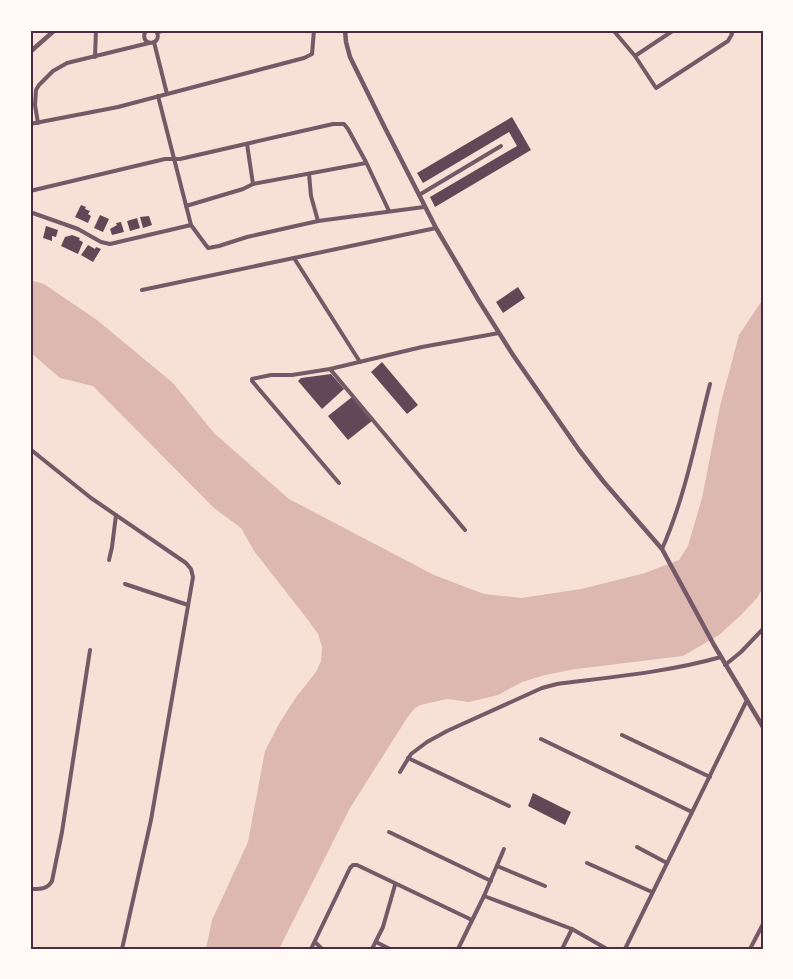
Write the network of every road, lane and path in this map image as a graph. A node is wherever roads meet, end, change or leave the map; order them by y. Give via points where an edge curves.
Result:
1 (55, 30) edge
2 (96, 30) edge
3 (167, 30) edge
4 (314, 30) edge
5 (345, 30) edge
6 (613, 30) edge
7 (674, 30) edge
8 (730, 30) edge
9 (145, 31) edge
10 (156, 31) edge
11 (151, 42) junction
12 (30, 52) edge
13 (635, 56) junction
14 (95, 57) junction
15 (167, 94) junction
16 (158, 96) junction
17 (38, 123) junction
18 (30, 124) edge
19 (247, 144) junction
20 (501, 146) dead end
21 (174, 159) junction
22 (366, 162) junction
23 (309, 174) junction
24 (253, 184) junction
25 (30, 191) edge
26 (419, 195) junction
27 (186, 206) junction
28 (424, 207) junction
29 (389, 211) junction
30 (30, 212) edge
31 (318, 221) junction
32 (191, 225) junction
33 (436, 228) junction
34 (294, 258) junction
35 (141, 290) dead end
36 (499, 333) junction
37 (360, 362) junction
38 (330, 369) junction
39 (710, 384) dead end
40 (30, 449) edge
41 (339, 483) dead end
42 (116, 515) junction
43 (465, 530) dead end
44 (662, 549) junction
45 (109, 560) dead end
46 (125, 584) dead end
47 (188, 605) junction
48 (763, 629) edge
49 (90, 650) dead end
50 (721, 657) junction
51 (726, 665) junction
52 (747, 700) junction
53 (763, 727) edge
54 (622, 735) dead end
55 (541, 739) dead end
56 (408, 758) junction
57 (400, 772) dead end
58 (710, 777) junction
59 (509, 806) dead end
60 (692, 812) junction
61 (389, 832) dead end
62 (637, 847) dead end
63 (504, 849) dead end
64 (587, 863) dead end
65 (667, 863) junction
66 (497, 866) junction
67 (491, 881) junction
68 (395, 885) junction
69 (545, 886) dead end
70 (30, 889) edge
71 (652, 892) junction
72 (484, 896) junction
73 (472, 921) junction
74 (763, 924) edge
75 (572, 929) junction
76 (315, 942) junction
77 (376, 942) junction
78 (123, 949) edge
79 (312, 949) edge
80 (322, 949) edge
81 (372, 949) edge
82 (390, 949) edge
83 (458, 949) edge
84 (562, 949) edge
85 (607, 949) edge
86 (625, 949) edge
87 (750, 949) edge

1 - 12 street
2 - 14 street
3 - 10 street
4 - 15 street via 312,54 304,58
5 - 26 street via 350,57
6 - 13 street
7 - 13 street
8 - 13 street via 728,41 656,88
9 - 11 street via 144,38
10 - 11 street via 158,37
11 - 14 street
11 - 15 street
14 - 17 street via 67,63 39,85 35,98
15 - 16 street
16 - 17 street
16 - 21 street
17 - 18 street
19 - 21 street
19 - 22 street via 344,124
19 - 24 street
20 - 26 street
21 - 25 street
21 - 27 street
22 - 23 street
22 - 29 street
23 - 24 street
23 - 31 street
24 - 27 street
26 - 28 street
27 - 32 street
28 - 29 street
28 - 33 street
29 - 31 street
30 - 32 street via 110,244
31 - 32 street via 208,248
33 - 34 street
33 - 36 street
34 - 35 street
34 - 37 street
36 - 37 street
36 - 44 street via 579,450
37 - 38 street
38 - 41 street via 252,380
38 - 43 street
39 - 44 street via 679,503
40 - 42 street
42 - 45 street
42 - 47 street via 191,569
44 - 50 street
46 - 47 street
47 - 78 street via 151,820
48 - 51 street
49 - 70 street via 52,881 49,886
50 - 51 street
50 - 56 street via 542,688 447,730
51 - 52 street
52 - 53 street
52 - 58 street
54 - 58 street
55 - 60 street
56 - 57 street
56 - 59 street
58 - 60 street
60 - 65 street
61 - 67 street
62 - 65 street
63 - 66 street
64 - 71 street
65 - 71 street
66 - 67 street
66 - 69 street
67 - 72 street
68 - 73 street
68 - 76 street via 353,865
68 - 77 street
71 - 86 street
72 - 73 street
72 - 75 street
73 - 83 street
74 - 87 street
75 - 84 street
75 - 85 street
76 - 79 street
76 - 80 street
77 - 81 street
77 - 82 street

